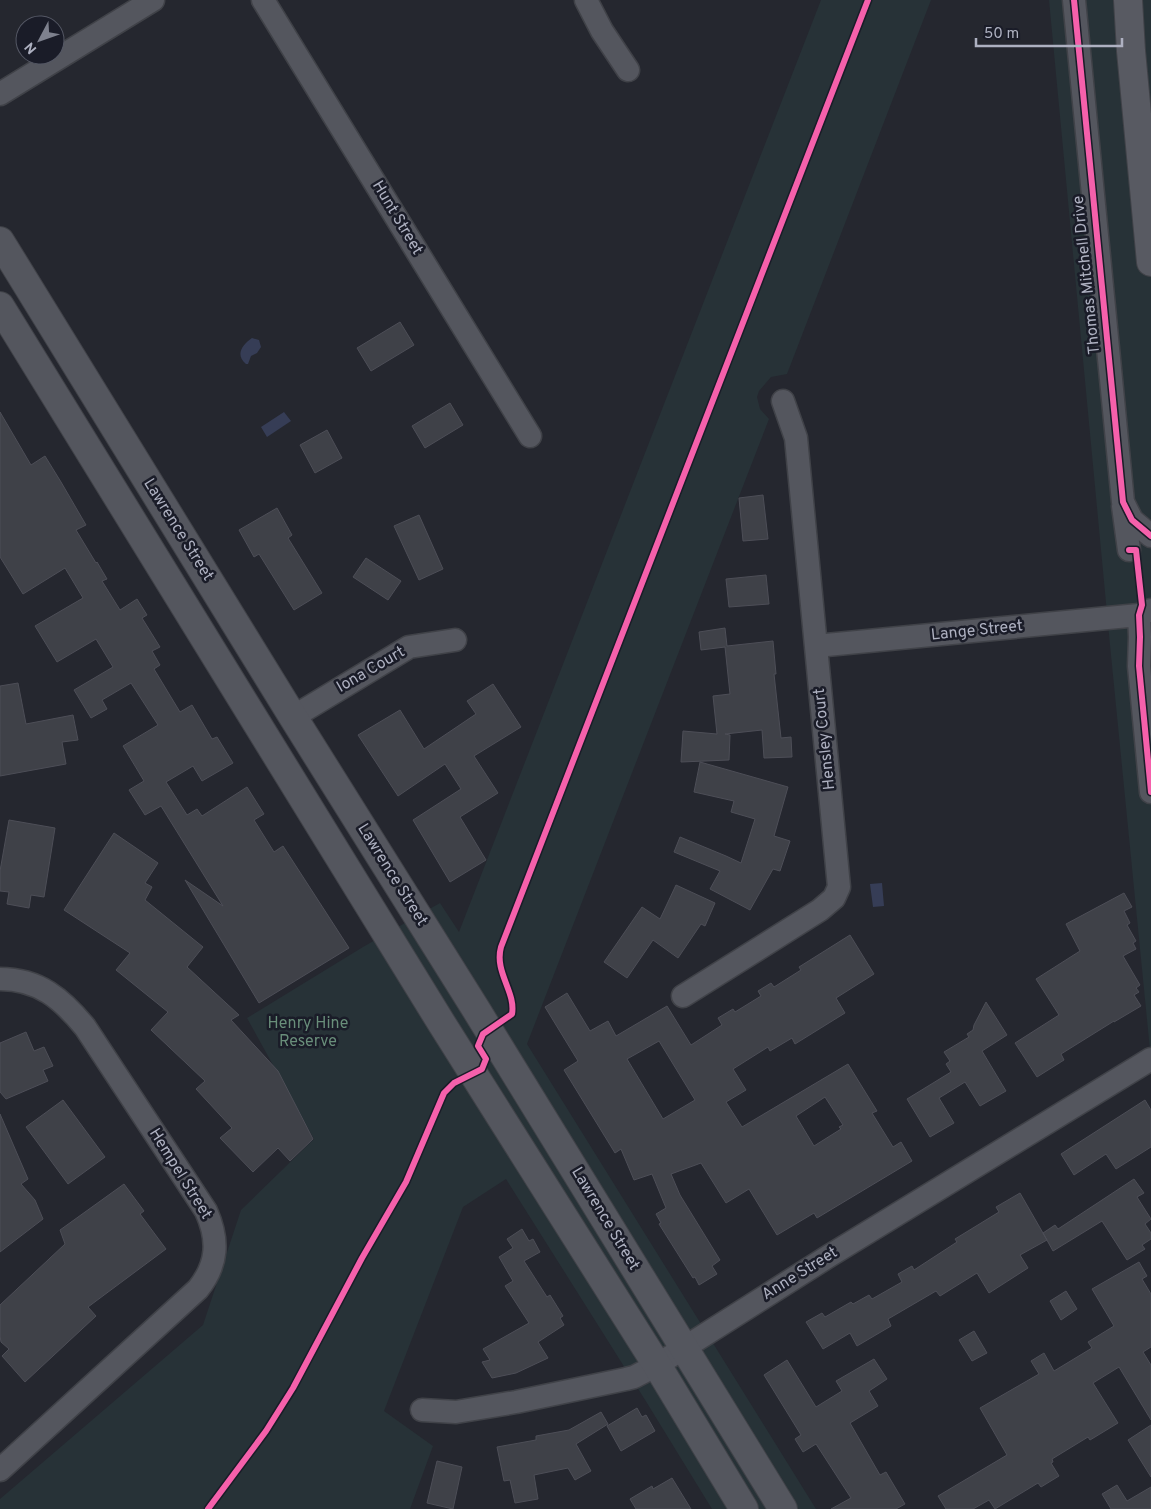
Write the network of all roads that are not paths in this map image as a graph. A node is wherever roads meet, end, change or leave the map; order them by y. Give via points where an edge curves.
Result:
1 (153, 0) edge
2 (263, 0) edge
3 (586, 0) edge
4 (1074, 0) edge
5 (1128, 0) edge
6 (628, 70) dead end
7 (0, 94) edge
8 (0, 240) edge
9 (1151, 262) edge
10 (0, 306) edge
11 (783, 402) dead end
12 (120, 436) junction
13 (530, 436) dead end
14 (92, 454) junction
15 (1123, 502) junction
16 (1151, 536) edge
17 (1129, 550) dead end
18 (1147, 615) edge
19 (455, 640) dead end
20 (816, 646) junction
21 (293, 717) junction
22 (264, 734) junction
23 (1151, 792) edge
24 (0, 979) edge
25 (683, 996) dead end
26 (1151, 1059) edge
27 (519, 1079) junction
28 (489, 1098) junction
29 (684, 1348) junction
30 (657, 1365) junction
31 (422, 1410) dead end
32 (0, 1470) edge
33 (744, 1509) edge
34 (783, 1509) edge

1 - 7 street
2 - 13 street, Hunt Street
3 - 6 street
4 - 15 street, Thomas Mitchell Drive
5 - 9 main road
8 - 12 street, Lawrence Street
10 - 14 street, Lawrence Street
11 - 20 street, Hensley Court via 796,438
12 - 14 street
12 - 21 street, Lawrence Street
14 - 22 street, Lawrence Street
15 - 16 street, Thomas Mitchell Drive via 1132,520
15 - 17 street
18 - 20 street, Lange Street
18 - 23 street via 1140,637 1139,666
19 - 21 street, Iona Court via 409,647
20 - 25 street, Hensley Court via 839,877 837,893 820,910
21 - 22 street
21 - 27 street, Lawrence Street
22 - 28 street, Lawrence Street
24 - 32 street, Hempel Street via 12,979 51,993 86,1027 206,1211 214,1237 214,1253 208,1277 198,1289
26 - 29 street, Anne Street
27 - 28 street
27 - 29 street, Lawrence Street
28 - 30 street, Lawrence Street
29 - 30 street, Anne Street
29 - 34 street, Lawrence Street
30 - 31 street, Anne Street via 634,1377 516,1402 456,1412
30 - 33 street, Lawrence Street

